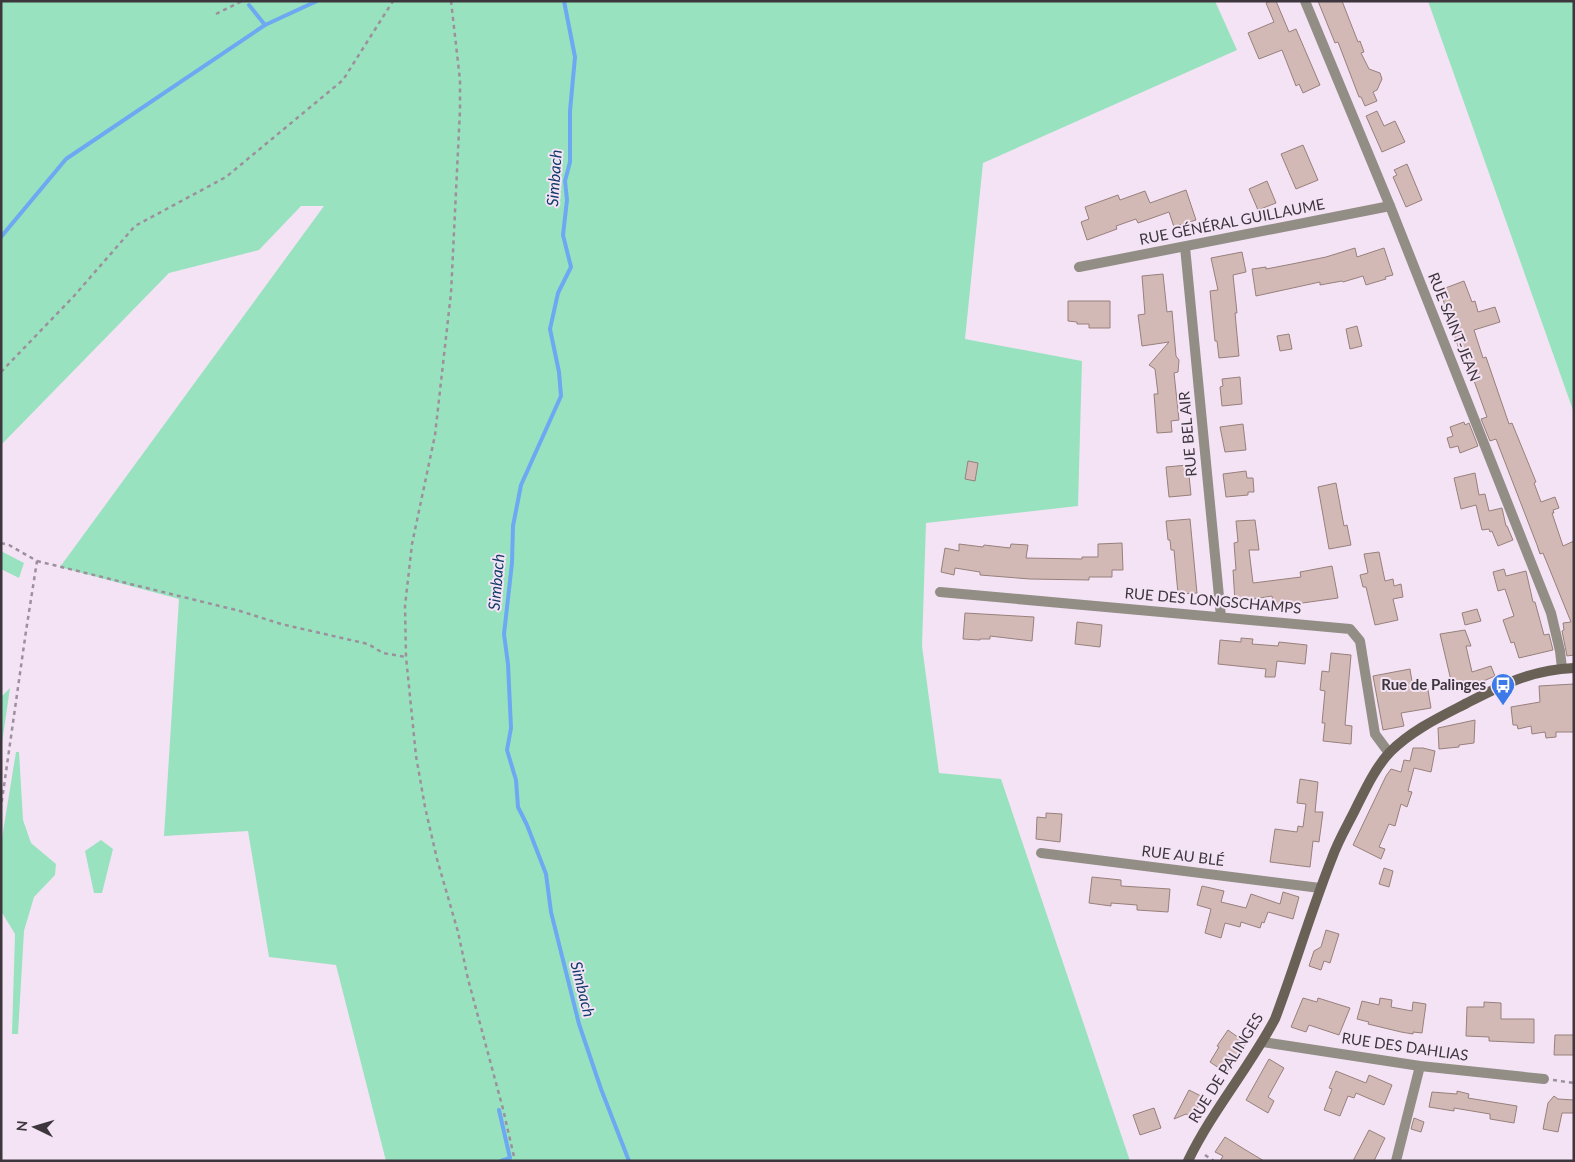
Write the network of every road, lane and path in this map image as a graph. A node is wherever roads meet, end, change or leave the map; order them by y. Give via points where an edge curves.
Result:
1 (242, 1) edge
2 (393, 1) edge
3 (451, 1) edge
4 (1305, 1) edge
5 (216, 14) dead end
6 (1390, 206) junction
7 (1185, 247) junction
8 (1079, 267) dead end
9 (1, 372) edge
10 (1, 543) edge
11 (37, 561) junction
12 (940, 592) dead end
13 (1220, 617) junction
14 (406, 657) junction
15 (1562, 668) junction
16 (1574, 668) edge
17 (1389, 753) junction
18 (1, 807) edge
19 (1041, 853) dead end
20 (1320, 888) junction
21 (1262, 1042) junction
22 (1420, 1066) junction
23 (1544, 1079) joint
24 (1574, 1083) edge
25 (515, 1161) edge
26 (1188, 1161) edge
27 (1396, 1161) edge

1 - 5 path
2 - 9 path via 343,80 226,176 136,226
3 - 14 path via 460,110 451,293 435,435 412,544 405,606
4 - 6 street, RUE SAINT-JEAN
6 - 7 street, RUE GÉNÉRAL GUILLAUME
6 - 15 street, RUE SAINT-JEAN via 1551,612
7 - 8 street, RUE GÉNÉRAL GUILLAUME
7 - 13 street, RUE BEL AIR
10 - 11 path
11 - 14 path via 368,644 383,654
11 - 18 path
12 - 13 street, RUE DES LONGSCHAMPS
13 - 17 street, RUE DES LONGSCHAMPS via 1350,628 1360,641 1375,734
14 - 25 path via 416,756 425,807
15 - 16 main road, RUE DE PALINGES
15 - 17 main road, RUE DE PALINGES via 1507,682 1422,727
17 - 20 main road, RUE DE PALINGES via 1359,802
19 - 20 street, RUE AU BLÉ
20 - 21 main road, RUE DE PALINGES via 1285,994
21 - 22 street, RUE DES DAHLIAS
21 - 26 main road, RUE DE PALINGES
22 - 23 street, RUE DES DAHLIAS
22 - 27 street
23 - 24 path

